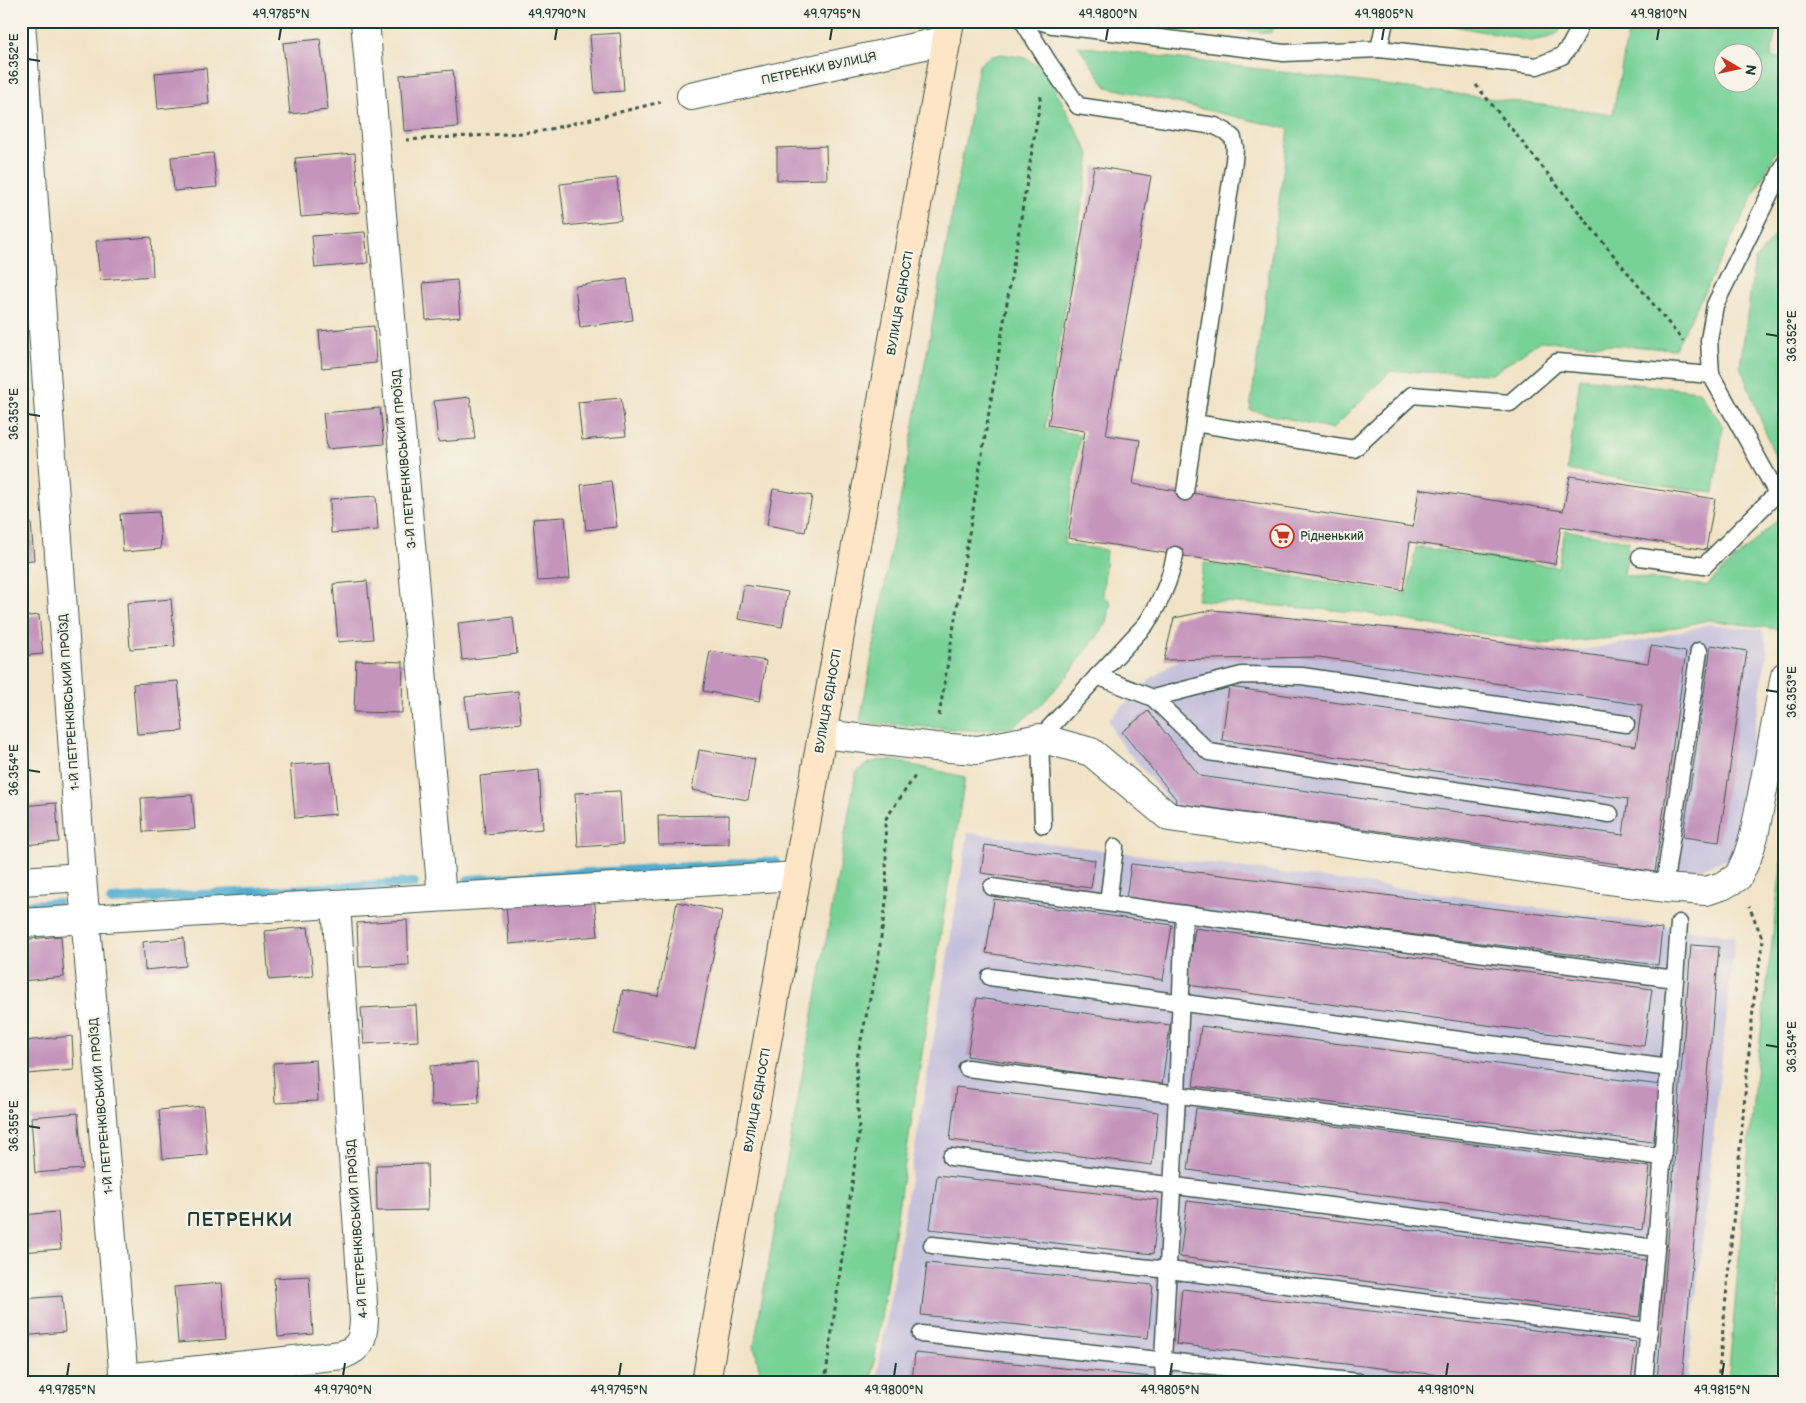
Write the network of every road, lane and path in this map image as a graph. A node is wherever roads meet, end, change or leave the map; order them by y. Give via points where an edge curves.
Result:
1 (21, 21) edge
2 (365, 21) edge
3 (1023, 21) edge
4 (1039, 21) edge
5 (1385, 21) edge
6 (1581, 21) edge
7 (949, 31) edge
8 (1379, 49) junction
9 (1454, 57) junction
10 (1046, 60) junction
11 (691, 96) dead end
12 (630, 110) dead end
13 (376, 142) junction
14 (1785, 163) edge
15 (1711, 375) junction
16 (1195, 423) junction
17 (1185, 492) dead end
18 (1781, 493) edge
19 (1175, 555) dead end
20 (1640, 557) dead end
21 (1699, 651) dead end
22 (1097, 676) junction
23 (1785, 676) edge
24 (1154, 698) junction
25 (1626, 724) dead end
26 (822, 734) junction
27 (1040, 738) junction
28 (934, 747) junction
29 (1610, 814) dead end
30 (1043, 825) dead end
31 (1115, 847) dead end
32 (797, 876) junction
33 (82, 877) junction
34 (1738, 877) junction
35 (21, 881) edge
36 (992, 887) dead end
37 (1664, 888) junction
38 (442, 897) junction
39 (1108, 903) junction
40 (336, 904) junction
41 (1184, 914) junction
42 (86, 919) junction
43 (21, 923) edge
44 (1679, 923) dead end
45 (990, 977) dead end
46 (1675, 979) junction
47 (1180, 1003) junction
48 (967, 1068) dead end
49 (1670, 1068) junction
50 (1177, 1095) junction
51 (950, 1157) dead end
52 (1662, 1157) junction
53 (1172, 1185) junction
54 (932, 1245) dead end
55 (1656, 1248) junction
56 (1169, 1270) junction
57 (1649, 1331) junction
58 (921, 1334) dead end
59 (1163, 1360) junction
60 (124, 1380) edge
61 (706, 1382) edge
62 (825, 1382) edge
63 (1164, 1382) edge
64 (1359, 1382) edge
65 (1644, 1382) edge
66 (1718, 1382) edge

1 - 33 street, 1-Й ПЕТРЕНКІВСЬКИЙ ПРОЇЗД
2 - 13 street, 3-Й ПЕТРЕНКІВСЬКИЙ ПРОЇЗД
3 - 10 lane
4 - 8 lane via 1284,53
5 - 8 lane
6 - 9 lane via 1562,56 1538,66
7 - 11 street, ПЕТРЕНКИ ВУЛИЦЯ
7 - 26 street, ВУЛИЦЯ ЄДНОСТІ
8 - 9 lane
9 - 15 path
10 - 16 lane via 1078,106 1215,126 1233,138 1234,161
10 - 28 path
12 - 13 path via 538,132
13 - 38 street, 3-Й ПЕТРЕНКІВСЬКИЙ ПРОЇЗД
14 - 15 lane via 1715,305 1709,340
15 - 16 lane via 1557,362 1510,403 1412,395 1354,449
15 - 18 lane
16 - 17 lane
18 - 20 lane via 1704,566
19 - 22 lane via 1165,591 1146,624
21 - 37 lane
22 - 24 lane
22 - 27 lane
23 - 34 street via 1754,836
24 - 25 lane via 1242,675 1302,676
24 - 29 lane via 1209,752
26 - 28 street
26 - 32 street, ВУЛИЦЯ ЄДНОСТІ
27 - 28 street via 978,750
27 - 30 lane
27 - 37 street via 1091,752 1169,817
28 - 62 path via 886,820 887,894 877,966 856,1063 859,1133
31 - 39 lane
32 - 38 street
32 - 61 street, ВУЛИЦЯ ЄДНОСТІ
33 - 35 street
33 - 42 street, 1-Й ПЕТРЕНКІВСЬКИЙ ПРОЇЗД
34 - 37 street via 1706,891
34 - 66 path via 1763,940 1754,999
36 - 39 lane
38 - 40 street
39 - 41 lane
40 - 42 street
40 - 60 street, 4-Й ПЕТРЕНКІВСЬКИЙ ПРОЇЗД via 364,1320 359,1344 342,1355
41 - 46 lane
41 - 47 lane
42 - 43 street
42 - 60 street, 1-Й ПЕТРЕНКІВСЬКИЙ ПРОЇЗД
44 - 46 lane
45 - 47 lane
46 - 49 lane
47 - 49 lane
47 - 50 lane
48 - 50 lane
49 - 52 lane
50 - 52 lane
50 - 53 lane
51 - 53 lane
52 - 55 lane
53 - 55 lane
53 - 56 lane
54 - 56 lane
55 - 57 lane
56 - 57 lane
56 - 59 lane
57 - 65 lane
58 - 59 lane
59 - 63 lane
59 - 64 lane

